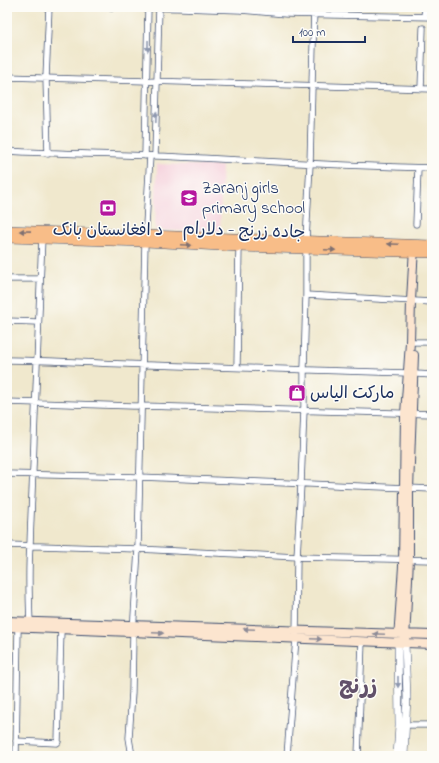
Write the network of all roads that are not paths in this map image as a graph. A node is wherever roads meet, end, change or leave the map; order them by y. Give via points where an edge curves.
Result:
1 (49, 7) edge
2 (111, 7) edge
3 (148, 7) edge
4 (159, 7) edge
5 (314, 7) edge
6 (425, 7) edge
7 (314, 14) junction
8 (424, 17) junction
9 (432, 17) edge
10 (423, 28) dead end
11 (7, 77) edge
12 (46, 78) junction
13 (147, 81) junction
14 (157, 81) junction
15 (313, 86) junction
16 (421, 89) junction
17 (432, 90) edge
18 (7, 151) edge
19 (48, 154) junction
20 (150, 156) junction
21 (310, 164) junction
22 (418, 168) junction
23 (432, 168) edge
24 (416, 224) dead end
25 (7, 230) edge
26 (42, 235) junction
27 (7, 238) edge
28 (145, 239) junction
29 (306, 245) junction
30 (432, 245) edge
31 (239, 247) junction
32 (417, 249) junction
33 (432, 253) edge
34 (7, 279) edge
35 (40, 279) junction
36 (306, 295) junction
37 (413, 301) junction
38 (432, 302) edge
39 (7, 321) edge
40 (38, 322) junction
41 (412, 342) junction
42 (432, 342) edge
43 (7, 360) edge
44 (38, 360) junction
45 (142, 364) junction
46 (237, 367) junction
47 (304, 369) junction
48 (411, 373) junction
49 (432, 375) edge
50 (7, 402) edge
51 (35, 403) junction
52 (142, 406) junction
53 (304, 410) junction
54 (409, 413) junction
55 (432, 414) edge
56 (7, 474) edge
57 (33, 475) junction
58 (140, 476) junction
59 (301, 484) junction
60 (406, 489) junction
61 (432, 489) edge
62 (7, 545) edge
63 (30, 546) junction
64 (138, 548) junction
65 (297, 557) junction
66 (406, 559) junction
67 (432, 560) edge
68 (7, 621) edge
69 (30, 625) junction
70 (7, 627) edge
71 (18, 628) junction
72 (61, 629) junction
73 (133, 629) junction
74 (296, 634) junction
75 (432, 635) edge
76 (402, 639) junction
77 (362, 641) junction
78 (432, 644) edge
79 (402, 725) junction
80 (432, 725) edge
81 (16, 741) junction
82 (16, 756) edge
83 (132, 756) edge
84 (287, 756) edge
85 (358, 756) edge
86 (397, 756) edge
87 (404, 756) edge

1 - 12 street
2 - 3 street
3 - 4 street
3 -> 13 street
4 - 7 street
4 - 14 street
5 - 7 street
6 - 8 street
7 - 8 street
7 - 15 street
8 - 9 street
10 - 16 street
11 - 12 street
12 - 13 street
12 - 19 street
13 - 14 street
13 - 20 street
14 - 15 street
20 -> 14 street
15 - 16 street
15 - 21 street
16 - 17 street
18 - 19 street
19 - 20 street
20 - 21 street
20 - 28 street
21 - 22 street
21 - 29 street
22 - 23 street
22 - 24 street
26 -> 25 highway, جاده زرنج - دلارام
26 - 27 highway, جاده زرنج - دلارام
26 - 28 highway, جاده زرنج - دلارام
26 - 35 street
28 - 29 highway, جاده زرنج - دلارام
28 -> 31 highway, جاده زرنج - دلارام
28 - 45 street
29 - 31 highway, جاده زرنج - دلارام
29 - 32 highway, جاده زرنج - دلارام
29 - 36 street
30 - 32 highway, جاده زرنج - دلارام
31 - 46 street
32 - 33 highway, جاده زرنج - دلارام
32 - 37 main road
34 - 35 street
35 - 40 street
36 - 37 street
36 - 47 street
37 - 38 street
37 - 41 main road
39 - 40 street
40 - 44 street
41 - 42 street
41 - 48 main road
43 - 44 street
44 - 45 street
44 - 51 street
45 - 46 street
45 - 52 street
46 - 47 street
47 - 48 street
47 - 53 street
48 - 49 street
48 - 54 main road
50 - 51 street
51 - 52 street
51 - 57 street
52 - 53 street
52 - 58 street
53 - 54 street
53 - 59 street
54 - 55 street
54 - 60 main road
56 - 57 street
57 - 58 street
57 - 63 street
58 - 59 street
58 - 64 street
59 - 60 street
59 - 65 street
60 - 61 street
60 - 66 main road
62 - 63 street
63 - 64 street
63 - 69 street
64 - 65 street
64 - 73 street
65 - 66 street
65 - 74 street
66 - 67 street
66 - 76 main road
68 - 69 main road
69 - 71 main road
69 - 72 main road
69 - 73 main road
70 - 71 main road
71 - 81 street
72 - 73 main road
72 - 81 street via 58,742
73 - 74 main road
73 - 83 street via 129,738
76 -> 74 main road
74 -> 77 main road
74 - 84 street
75 - 76 main road
76 - 77 main road
76 - 78 main road
76 - 79 street
77 - 85 street
79 - 80 street
79 - 86 street
79 - 87 street
81 - 82 street

